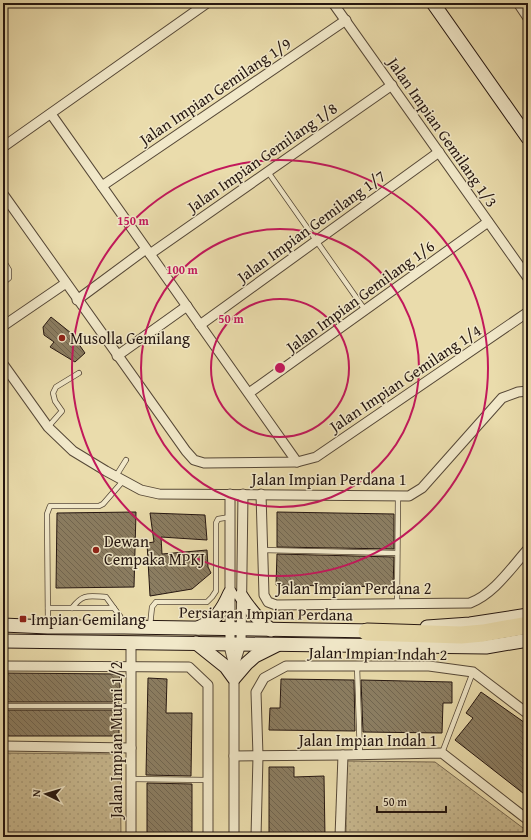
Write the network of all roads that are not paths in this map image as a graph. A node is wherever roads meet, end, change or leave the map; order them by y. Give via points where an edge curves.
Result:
1 (207, 3) edge
2 (334, 3) edge
3 (433, 3) edge
4 (518, 3) edge
5 (528, 18) edge
6 (346, 20) junction
7 (392, 85) junction
8 (51, 114) junction
9 (528, 138) edge
10 (3, 147) edge
11 (439, 152) junction
12 (268, 172) junction
13 (102, 186) junction
14 (3, 194) edge
15 (488, 222) junction
16 (316, 241) junction
17 (148, 252) junction
18 (3, 260) edge
19 (528, 278) edge
20 (3, 283) edge
21 (66, 283) junction
22 (77, 300) junction
23 (187, 306) junction
24 (365, 310) junction
25 (528, 312) edge
26 (200, 325) junction
27 (3, 326) edge
28 (117, 356) junction
29 (3, 364) edge
30 (79, 372) dead end
31 (528, 391) edge
32 (249, 393) junction
33 (48, 426) junction
34 (126, 460) dead end
35 (297, 462) junction
36 (119, 478) junction
37 (230, 494) junction
38 (242, 494) junction
39 (261, 494) junction
40 (398, 496) junction
41 (230, 518) junction
42 (528, 549) edge
43 (262, 550) junction
44 (397, 553) junction
45 (236, 595) junction
46 (397, 604) junction
47 (48, 608) junction
48 (72, 608) junction
49 (114, 608) junction
50 (528, 615) edge
51 (3, 625) edge
52 (528, 625) edge
53 (48, 627) junction
54 (124, 627) junction
55 (150, 627) junction
56 (198, 628) junction
57 (236, 629) junction
58 (271, 630) junction
59 (367, 632) junction
60 (528, 640) edge
61 (3, 641) edge
62 (131, 642) junction
63 (196, 643) junction
64 (235, 644) junction
65 (278, 644) junction
66 (3, 666) edge
67 (357, 666) junction
68 (131, 667) junction
69 (234, 672) junction
70 (473, 672) junction
71 (3, 706) edge
72 (131, 706) junction
73 (528, 714) edge
74 (3, 746) edge
75 (131, 748) junction
76 (442, 753) junction
77 (360, 754) junction
78 (343, 755) junction
79 (234, 756) junction
80 (258, 756) junction
81 (131, 779) junction
82 (208, 780) junction
83 (528, 820) edge
84 (131, 837) edge
85 (208, 837) edge
86 (234, 837) edge
87 (256, 837) edge
88 (340, 837) edge

1 - 8 street
2 - 6 street, Jalan Impian Gemilang 1/3
3 - 9 street
4 - 5 street
6 - 7 street, Jalan Impian Gemilang 1/3
6 - 13 street, Jalan Impian Gemilang 1/9
7 - 11 street, Jalan Impian Gemilang 1/3
7 - 12 street, Jalan Impian Gemilang 1/8
8 - 10 street
8 - 13 street
11 - 15 street, Jalan Impian Gemilang 1/3
11 - 16 street, Jalan Impian Gemilang 1/7
12 - 16 lane
12 - 17 street, Jalan Impian Gemilang 1/8
13 - 17 street
14 - 21 street
15 - 19 street, Jalan Impian Gemilang 1/3
15 - 24 street, Jalan Impian Gemilang 1/6
16 - 24 lane
16 - 26 street, Jalan Impian Gemilang 1/7
17 - 22 street, Jalan Impian Gemilang 1/8
17 - 23 street
18 - 20 lane via 9,270 9,278
21 - 22 street
21 - 27 street
22 - 28 street
23 - 26 street
23 - 28 street
24 - 32 street, Jalan Impian Gemilang 1/6
25 - 35 street, Jalan Impian Gemilang 1/4 via 316,457
26 - 32 street
28 - 35 street, Jalan Impian Gemilang 1/4 via 194,460 204,463
29 - 33 street, Jalan Impian Perdana 1
30 - 33 lane via 56,387 53,393 55,402 62,411
31 - 40 street, Jalan Impian Perdana 1 via 502,398 422,488 409,496
32 - 35 street
33 - 36 street, Jalan Impian Perdana 1 via 73,450
34 - 36 lane
36 - 37 street, Jalan Impian Perdana 1 via 141,490 160,494
36 - 47 lane via 103,504 99,506 50,506 47,514
37 - 38 street, Jalan Impian Perdana 1
37 - 41 street
38 - 39 street, Jalan Impian Perdana 1
38 - 45 street
39 - 40 street, Jalan Impian Perdana 1
39 - 43 street, Jalan Impian Perdana 2
40 - 44 lane
41 - 45 street
41 - 55 lane via 218,519 216,523 216,591 212,597 207,602 156,602 152,607
42 - 46 street, Jalan Impian Perdana 2 via 479,600 470,603
43 - 44 lane
43 - 46 street, Jalan Impian Perdana 2 via 264,595 268,602 276,605
44 - 46 lane
45 - 56 street via 209,623
45 - 57 street
45 - 58 street via 258,620
47 - 48 lane
47 - 53 lane
48 - 49 lane
48 - 49 lane via 85,596 106,597
49 - 54 lane
50 - 59 street, Persiaran Impian Perdana via 470,624
51 - 53 street, Persiaran Impian Perdana
52 - 59 highway via 461,635
53 - 54 street, Persiaran Impian Perdana
54 - 55 street, Persiaran Impian Perdana
55 - 56 street, Persiaran Impian Perdana
56 - 57 street, Persiaran Impian Perdana
57 - 58 street, Persiaran Impian Perdana
57 - 64 street
58 - 59 street, Persiaran Impian Perdana
60 - 65 street, Persiaran Impian Perdana via 486,647
61 - 62 street, Persiaran Impian Perdana
62 - 63 street, Persiaran Impian Perdana
62 - 68 street, Jalan Impian Murni 1/2
63 - 64 street, Persiaran Impian Perdana
63 - 69 street
64 - 65 street, Persiaran Impian Perdana
64 - 69 street
65 - 69 street via 255,656
66 - 68 street
67 - 70 street, Jalan Impian Indah 2 via 428,666
67 - 77 lane
67 - 80 street, Jalan Impian Indah 2 via 286,666 264,678 256,692
68 - 72 street, Jalan Impian Murni 1/2
68 - 82 street via 189,667 208,685
69 - 79 street
70 - 73 street, Jalan Impian Indah 2
70 - 76 lane
71 - 72 lane
72 - 75 street, Jalan Impian Murni 1/2
74 - 75 street
75 - 81 street, Jalan Impian Murni 1/2
76 - 77 street, Jalan Impian Indah 1
76 - 83 street, Jalan Impian Indah 1
77 - 78 street, Jalan Impian Indah 1
78 - 80 street, Jalan Impian Indah 1
78 - 88 street
79 - 80 street, Jalan Impian Indah 1
79 - 86 street
80 - 87 street
81 - 82 lane
81 - 84 street, Jalan Impian Murni 1/2
82 - 85 street

